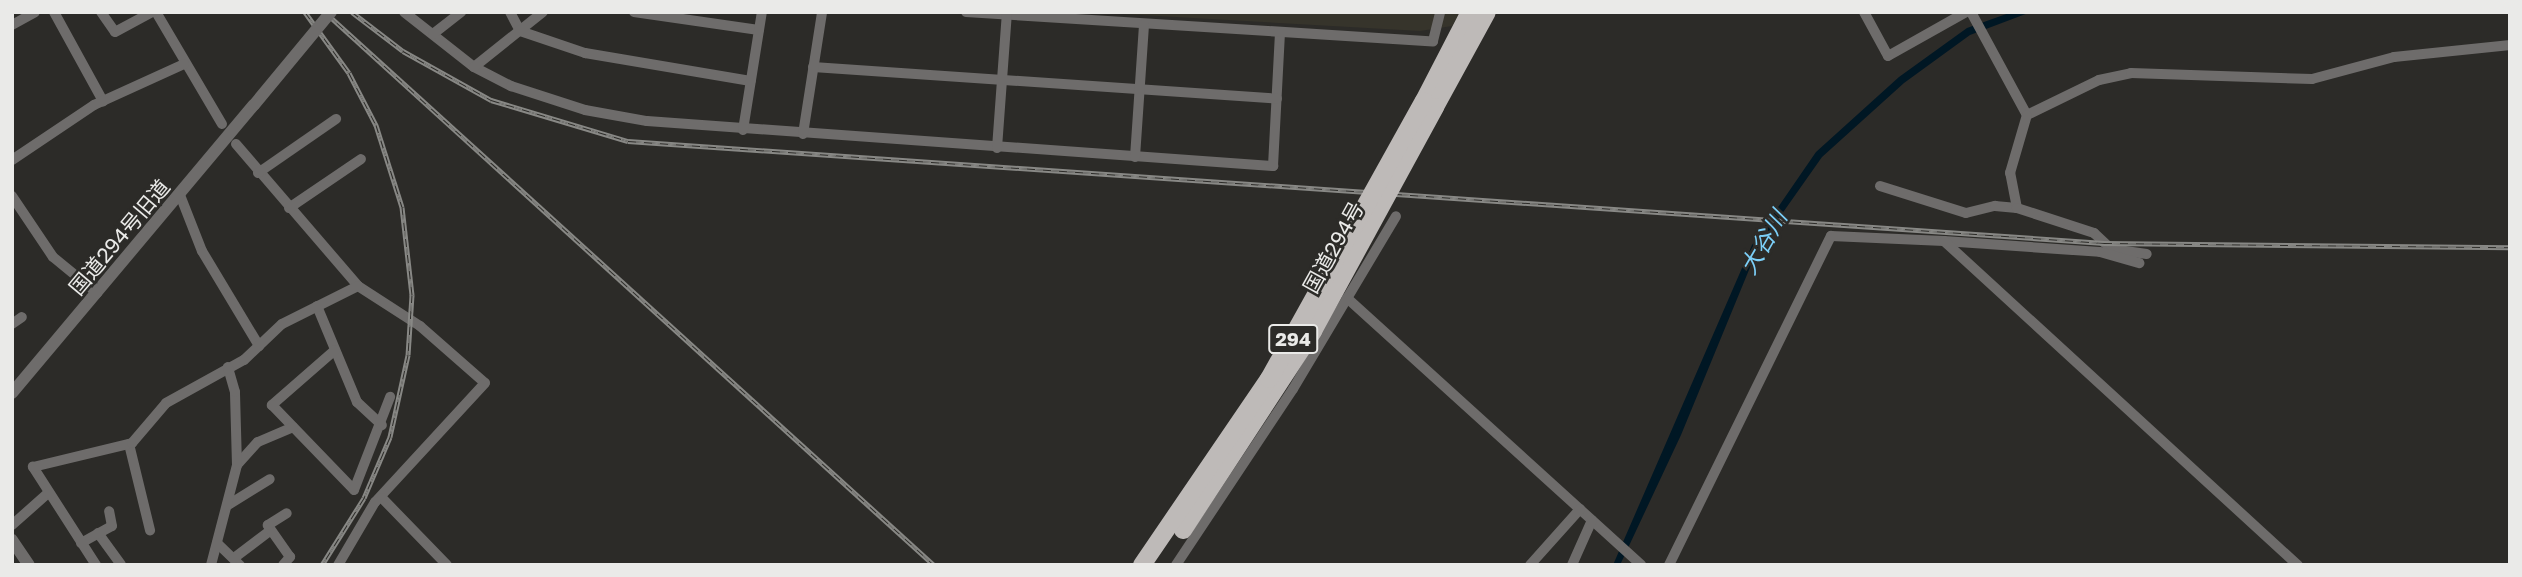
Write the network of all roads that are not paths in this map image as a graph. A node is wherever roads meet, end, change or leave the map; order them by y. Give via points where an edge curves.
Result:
1 (35, 12) edge
2 (54, 12) edge
3 (101, 12) edge
4 (154, 12) edge
5 (331, 12) edge
6 (404, 12) edge
7 (461, 12) edge
8 (510, 12) edge
9 (544, 12) edge
10 (634, 12) edge
11 (762, 12) edge
12 (822, 12) edge
13 (967, 12) edge
14 (1440, 12) edge
15 (1470, 12) edge
16 (1487, 12) edge
17 (1864, 12) edge
18 (1007, 14) edge
19 (1970, 14) edge
20 (1144, 24) junction
21 (12, 25) edge
22 (759, 30) junction
23 (520, 31) junction
24 (1280, 33) junction
25 (433, 34) junction
26 (2510, 45) edge
27 (184, 64) junction
28 (474, 67) junction
29 (813, 67) junction
30 (751, 81) junction
31 (1003, 82) junction
32 (1140, 90) junction
33 (1277, 99) junction
34 (103, 101) junction
35 (1429, 104) junction
36 (2027, 115) junction
37 (336, 120) dead end
38 (222, 124) dead end
39 (743, 130) junction
40 (803, 134) junction
41 (236, 144) dead end
42 (998, 148) junction
43 (1135, 157) junction
44 (361, 159) dead end
45 (12, 160) edge
46 (258, 173) junction
47 (1880, 186) dead end
48 (180, 195) junction
49 (12, 196) edge
50 (289, 208) junction
51 (2017, 208) junction
52 (1396, 216) dead end
53 (1944, 241) junction
54 (2147, 254) dead end
55 (2139, 264) dead end
56 (358, 286) junction
57 (97, 293) junction
58 (1347, 298) junction
59 (317, 306) junction
60 (22, 317) dead end
61 (12, 324) edge
62 (259, 346) junction
63 (335, 350) junction
64 (228, 367) junction
65 (12, 393) edge
66 (390, 397) dead end
67 (382, 425) junction
68 (293, 427) junction
69 (129, 443) junction
70 (237, 465) junction
71 (270, 479) dead end
72 (47, 494) junction
73 (382, 498) junction
74 (228, 505) junction
75 (1580, 509) junction
76 (109, 511) dead end
77 (287, 513) dead end
78 (1597, 524) junction
79 (12, 525) edge
80 (150, 530) dead end
81 (271, 530) junction
82 (99, 533) junction
83 (12, 540) edge
84 (81, 543) junction
85 (217, 543) junction
86 (237, 561) edge
87 (29, 565) edge
88 (96, 565) edge
89 (121, 565) edge
90 (211, 565) edge
91 (283, 565) edge
92 (338, 565) edge
93 (447, 565) edge
94 (1142, 565) edge
95 (1157, 565) edge
96 (1176, 565) edge
97 (1530, 565) edge
98 (1573, 565) edge
99 (1641, 565) edge
100 (1669, 565) edge
101 (2298, 565) edge

1 - 21 street
2 - 34 street
3 - 4 street via 115,32
4 - 27 street
5 - 48 street, 国道294号旧道, bridge
6 - 25 street
7 - 25 street
8 - 23 street
9 - 23 street
10 - 22 street
11 - 22 street
12 - 29 street
13 - 18 street
14 - 24 street via 1433,41
15 - 35 highway, 国道294号 / 294
16 - 35 highway, 国道294号 / 294
17 - 19 street via 1888,56
18 - 20 street
18 - 31 street
19 - 36 street
20 - 24 street
20 - 32 street
22 - 30 street
23 - 28 street
23 - 30 street via 607,59
24 - 33 street
25 - 28 street
26 - 36 street via 2394,57 2312,79 2130,74 2099,79
27 - 34 street
27 - 38 street
28 - 39 street via 585,110
29 - 31 street
29 - 40 street
30 - 39 street
31 - 32 street
31 - 42 street
32 - 33 street
32 - 43 street
33 - 43 street via 1273,166
34 - 45 street
35 - 94 highway, 国道294号 / 294, bridge via 1276,368
35 - 95 highway, 国道294号 / 294, bridge via 1286,374
36 - 51 street via 2010,173
37 - 46 street
39 - 40 street
40 - 42 street
41 - 46 street
42 - 43 street
44 - 50 street
46 - 50 street
47 - 51 street via 1966,213 1995,205
48 - 57 street, 国道294号旧道
48 - 62 street via 202,251
49 - 57 street via 53,257
50 - 56 street
51 - 54 street via 2094,233 2111,249
52 - 58 street
53 - 55 street via 2100,252
53 - 100 street via 1831,236 1824,243
53 - 101 street
56 - 59 street
56 - 73 street via 421,326 485,383
57 - 65 street, 国道294号旧道
58 - 75 street
58 - 96 street
59 - 62 street via 282,324
59 - 63 street
60 - 61 street
62 - 64 street
63 - 67 street via 358,402
63 - 68 street via 272,405
64 - 69 street via 166,403
64 - 70 street via 235,392
66 - 67 street
67 - 68 street via 354,489
68 - 70 street via 258,442
69 - 72 street via 33,467
69 - 80 street
70 - 74 street
71 - 74 street
72 - 79 street
72 - 84 street
73 - 92 street
73 - 93 street
74 - 85 street
75 - 78 street
75 - 97 street
76 - 82 street via 112,526
77 - 81 street via 268,525
78 - 98 street
78 - 99 street
81 - 86 street
81 - 91 street via 290,557
82 - 84 street
82 - 89 street
83 - 87 street
84 - 88 street
85 - 86 street
85 - 90 street

